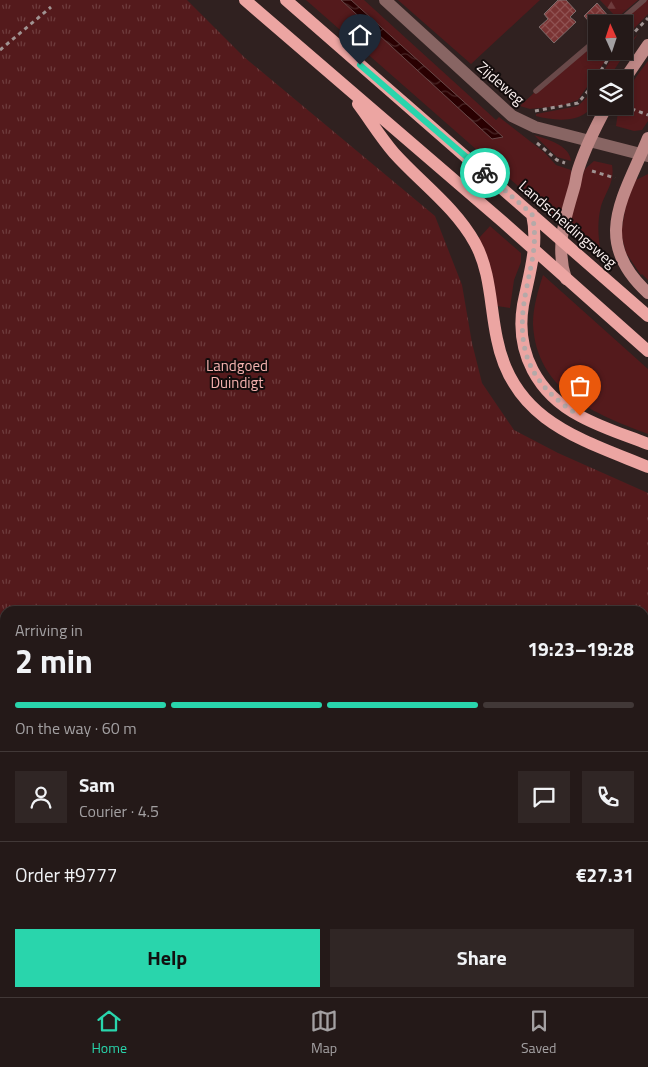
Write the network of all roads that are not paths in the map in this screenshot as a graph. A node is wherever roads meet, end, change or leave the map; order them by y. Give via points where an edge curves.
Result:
1 (245, 0) edge
2 (286, 0) edge
3 (385, 0) edge
4 (648, 45) edge
5 (631, 70) edge
6 (345, 86) junction
7 (602, 115) edge
8 (648, 138) edge
9 (589, 142) junction
10 (645, 155) edge
11 (532, 214) junction
12 (561, 240) junction
13 (535, 250) junction
14 (566, 279) junction
15 (648, 293) edge
16 (648, 316) edge
17 (648, 352) edge
18 (648, 444) edge
19 (648, 467) edge

1 - 6 main road
2 - 11 main road, Landscheidingsweg
3 - 9 street, Zijdeweg via 512,116 535,127
4 - 5 street
6 - 13 main road
6 - 19 main road via 394,152 452,210 473,239 485,270 500,354 510,378 524,398 543,417 567,433
7 - 9 street
8 - 10 street
9 - 10 street, Zijdeweg
9 - 12 street via 578,170
10 - 15 street via 620,206 616,234 623,264
11 - 12 main road, Landscheidingsweg
11 - 13 main road
12 - 14 street via 561,261
12 - 16 main road, Landscheidingsweg
13 - 14 main road
13 - 18 main road via 522,323 524,348 532,370 549,392 572,411
14 - 17 main road

